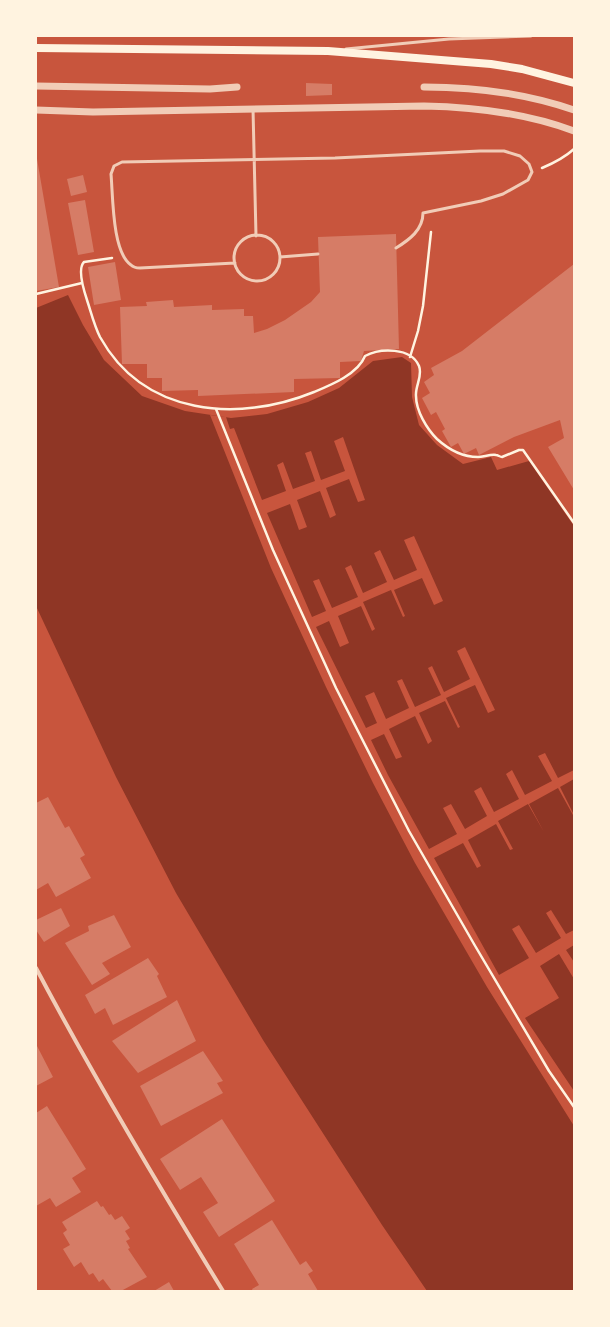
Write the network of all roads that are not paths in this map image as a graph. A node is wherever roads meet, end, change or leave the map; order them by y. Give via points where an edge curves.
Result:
1 (531, 36) edge
2 (36, 48) edge
3 (328, 51) junction
4 (574, 83) edge
5 (36, 86) edge
6 (237, 87) dead end
7 (424, 87) dead end
8 (252, 109) junction
9 (36, 110) edge
10 (574, 110) edge
11 (574, 131) edge
12 (254, 159) junction
13 (256, 236) junction
14 (396, 248) dead end
15 (318, 254) dead end
16 (280, 257) junction
17 (234, 263) junction
18 (36, 968) edge
19 (223, 1291) edge

1 - 3 lane via 449,39
2 - 3 main road
3 - 4 main road via 491,64 522,69
5 - 6 street via 210,89
7 - 10 street via 508,93
8 - 9 street via 93,112
8 - 11 street via 452,106 509,113
8 - 12 lane
12 - 13 lane
12 - 14 lane via 504,151 520,156 529,164 532,172 528,180 503,194 423,213 419,228
12 - 17 lane via 122,162 114,166 111,174 117,238 124,257 131,266 140,268
13 - 16 lane via 274,242
13 - 17 lane via 239,244 235,251
15 - 16 lane
16 - 17 lane via 280,263 272,276 259,281 245,278
18 - 19 street via 99,1083

